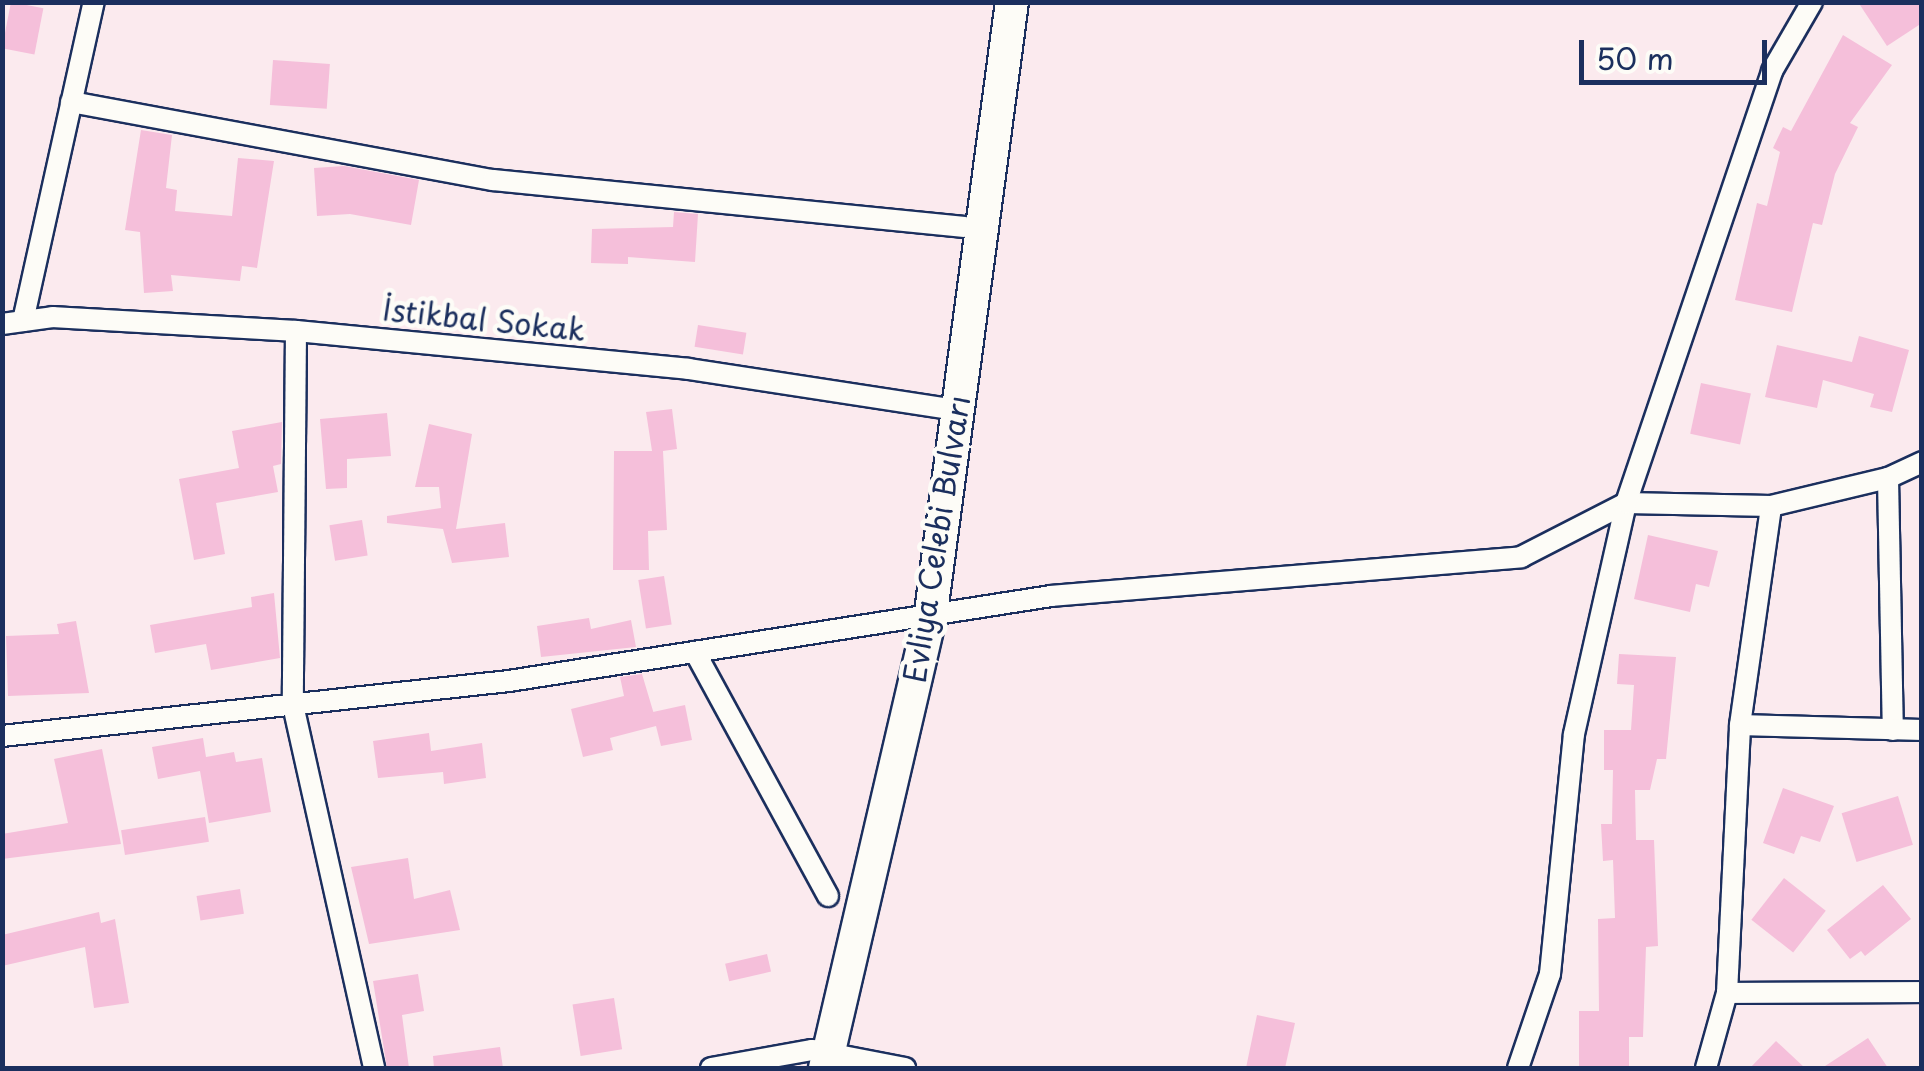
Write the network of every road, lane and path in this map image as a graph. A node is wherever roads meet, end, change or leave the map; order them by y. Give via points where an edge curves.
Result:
1 (94, 2) edge
2 (1012, 2) edge
3 (1812, 2) edge
4 (72, 102) junction
5 (965, 227) dead end
6 (13, 322) edge
7 (296, 330) junction
8 (956, 410) junction
9 (1922, 462) edge
10 (1888, 478) junction
11 (1626, 504) junction
12 (1772, 506) junction
13 (931, 612) junction
14 (695, 652) junction
15 (293, 704) junction
16 (1740, 725) junction
17 (1894, 730) junction
18 (1922, 730) edge
19 (2, 736) edge
20 (828, 896) dead end
21 (1922, 992) edge
22 (1727, 993) junction
23 (827, 1061) edge
24 (374, 1068) edge
25 (711, 1068) edge
26 (905, 1068) edge
27 (1518, 1068) edge
28 (1706, 1068) edge

1 - 4 street
2 - 8 main road, Evliya Celebi Bulvarı
3 - 11 street via 1772,70
4 - 5 street via 493,180
4 - 6 street
6 - 7 street, İstikbal Sokak via 53,317
7 - 8 street, İstikbal Sokak via 688,369
7 - 15 street
8 - 13 main road, Evliya Celebi Bulvarı
9 - 10 street
10 - 12 street
10 - 17 street
11 - 12 street
11 - 13 street via 1521,557
11 - 27 street via 1574,734 1550,974
12 - 16 street
13 - 14 street
13 - 23 main road, Evliya Celebi Bulvarı
14 - 15 street via 509,682
14 - 20 street
15 - 19 street
15 - 24 street
16 - 17 street
16 - 22 street
17 - 18 street
21 - 22 street
22 - 28 street
23 - 25 street via 812,1050
23 - 26 street

